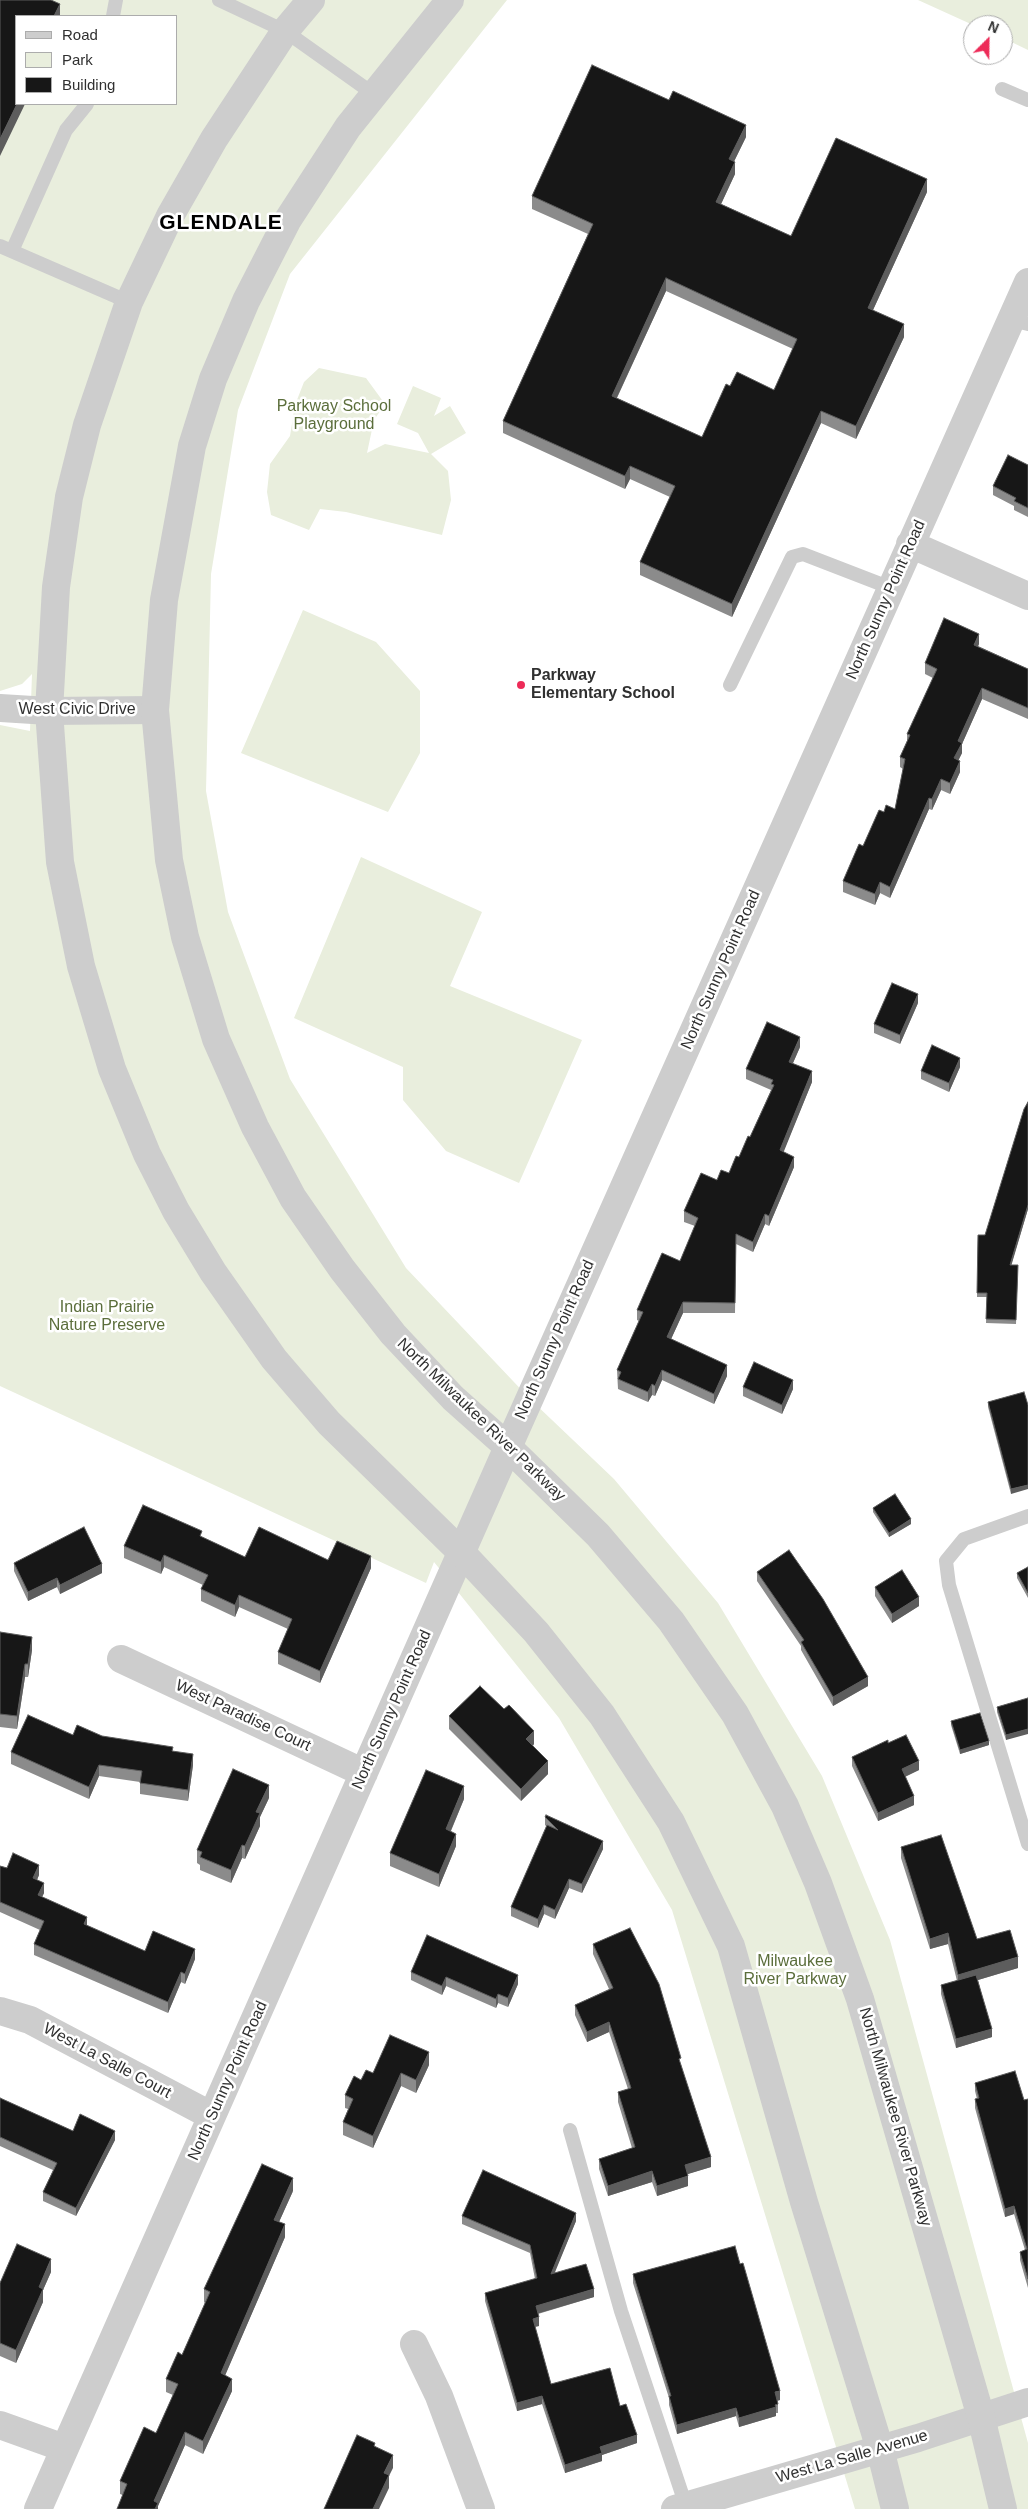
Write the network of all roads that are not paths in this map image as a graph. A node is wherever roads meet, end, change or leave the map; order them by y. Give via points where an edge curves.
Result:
1 (116, 0) edge
2 (219, 0) edge
3 (312, 0) edge
4 (450, 0) edge
5 (113, 15) edge
6 (286, 31) junction
7 (1002, 88) dead end
8 (375, 95) junction
9 (1028, 100) edge
10 (86, 105) edge
11 (6, 248) edge
12 (1028, 282) edge
13 (129, 302) junction
14 (1019, 322) edge
15 (910, 544) junction
16 (891, 588) junction
17 (1028, 596) edge
18 (730, 684) dead end
19 (0, 708) edge
20 (155, 710) junction
21 (49, 711) junction
22 (508, 1446) junction
23 (1028, 1516) edge
24 (462, 1553) junction
25 (121, 1658) dead end
26 (364, 1774) junction
27 (1028, 1844) edge
28 (0, 2011) edge
29 (212, 2116) junction
30 (570, 2130) dead end
31 (414, 2344) dead end
32 (1028, 2402) edge
33 (982, 2418) junction
34 (0, 2426) edge
35 (64, 2448) junction
36 (880, 2449) junction
37 (683, 2508) edge
38 (38, 2509) edge
39 (481, 2509) edge
40 (895, 2509) edge
41 (1004, 2509) edge

1 - 5 lane
2 - 6 lane
3 - 6 street
4 - 8 street, North Milwaukee River Parkway
6 - 8 lane
6 - 13 street via 214,139 170,216
7 - 9 lane
8 - 20 street, North Milwaukee River Parkway via 348,127 287,222 246,301 213,379 192,446 179,508 164,600
10 - 11 lane via 66,130
11 - 13 lane
12 - 14 street, North Sunny Point Road
13 - 21 street via 87,425 69,497 56,587
14 - 15 street, North Sunny Point Road
15 - 16 street, North Sunny Point Road
15 - 17 street
16 - 18 lane via 803,554 792,557
16 - 22 street, North Sunny Point Road
19 - 21 street, West Civic Drive
20 - 21 street, West Civic Drive
20 - 22 street, North Milwaukee River Parkway via 169,860 185,937 216,1039 255,1127 294,1198 342,1269 392,1334 454,1398
21 - 24 street via 60,862 81,966 112,1069 151,1162 208,1264 274,1359 329,1423
22 - 24 street, North Sunny Point Road
22 - 33 street, North Milwaukee River Parkway via 598,1535 671,1621 735,1714 785,1806 818,1883 860,1999
23 - 27 lane via 964,1539 946,1561 949,1585
24 - 26 street, North Sunny Point Road
24 - 36 street via 536,1632 602,1715 671,1822 731,1946 804,2202
25 - 26 street, West Paradise Court
26 - 29 street, North Sunny Point Road
28 - 29 street, West La Salle Court via 30,2020
29 - 35 street, North Sunny Point Road
30 - 37 lane via 621,2311
31 - 39 street via 438,2396
32 - 33 street, West La Salle Avenue
33 - 36 street, West La Salle Avenue
33 - 41 street, North Milwaukee River Parkway
34 - 35 street
35 - 38 street, North Sunny Point Road
36 - 37 street, West La Salle Avenue
36 - 40 street

